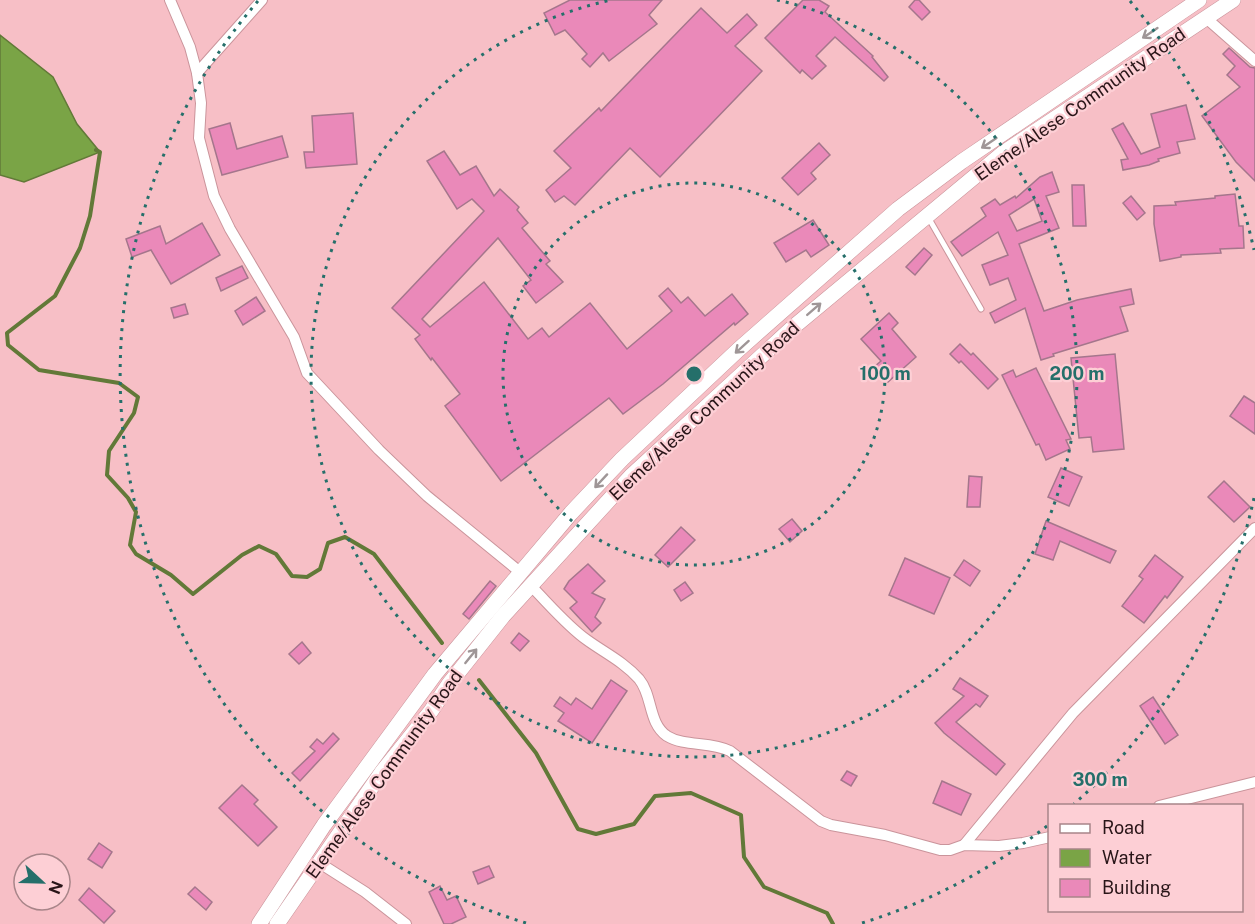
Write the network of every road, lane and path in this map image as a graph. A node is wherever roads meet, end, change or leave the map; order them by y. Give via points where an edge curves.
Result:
1 (170, 0) edge
2 (262, 0) edge
3 (1199, 0) edge
4 (1233, 0) edge
5 (1206, 18) junction
6 (1255, 61) edge
7 (197, 73) junction
8 (927, 216) junction
9 (981, 309) dead end
10 (1255, 528) edge
11 (520, 572) junction
12 (530, 585) junction
13 (1255, 782) edge
14 (1167, 804) edge
15 (1048, 837) edge
16 (964, 845) junction
17 (318, 862) junction
18 (259, 924) edge
19 (277, 924) edge
20 (405, 924) edge

1 - 7 street
2 - 7 street
3 -> 11 main road, Eleme/Alese Community Road via 898,209 622,459
4 - 5 main road, Eleme/Alese Community Road
5 - 6 street
5 - 8 main road, Eleme/Alese Community Road via 1011,148
7 - 11 street via 201,103 199,138 214,196 294,337 307,373 428,496
8 - 9 lane
12 -> 8 main road, Eleme/Alese Community Road via 631,476 692,418 844,283
10 - 16 street via 1073,713
11 - 18 main road, Eleme/Alese Community Road via 435,674 324,825
12 - 16 street via 586,639 637,677 646,691 656,724 665,735 730,751 808,812 831,825 940,850
17 -> 12 main road, Eleme/Alese Community Road via 449,684
13 - 14 street
15 - 16 street via 999,846
17 - 19 main road, Eleme/Alese Community Road
17 - 20 street

